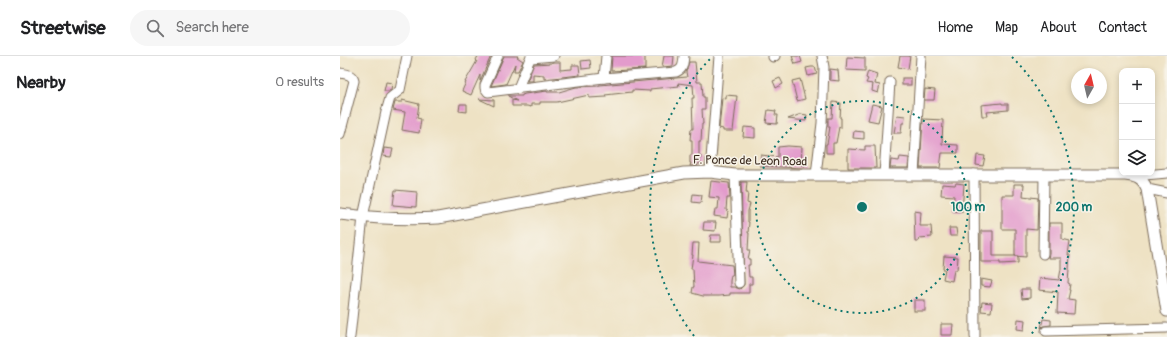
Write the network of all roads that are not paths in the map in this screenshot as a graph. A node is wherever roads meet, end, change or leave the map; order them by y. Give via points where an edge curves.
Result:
1 (407, 56) edge
2 (498, 56) edge
3 (554, 56) edge
4 (606, 56) edge
5 (684, 56) edge
6 (719, 56) edge
7 (822, 56) edge
8 (921, 56) edge
9 (531, 57) edge
10 (340, 73) edge
11 (604, 78) junction
12 (890, 82) dead end
13 (518, 88) junction
14 (340, 134) edge
15 (710, 172) junction
16 (1167, 173) edge
17 (974, 174) junction
18 (735, 175) junction
19 (816, 175) junction
20 (884, 175) junction
21 (914, 175) junction
22 (1044, 175) junction
23 (1137, 177) junction
24 (1147, 189) junction
25 (1167, 193) edge
26 (340, 214) edge
27 (364, 217) junction
28 (1043, 254) dead end
29 (739, 283) dead end
30 (1167, 311) edge
31 (1167, 328) edge
32 (1046, 331) dead end
33 (350, 337) edge
34 (975, 337) edge

1 - 27 street via 400,90 390,98 386,112
2 - 13 street via 485,85 486,90
3 - 9 street
4 - 11 street
5 - 11 street via 682,68 676,72
6 - 15 street
7 - 19 street via 822,123
8 - 21 street
9 - 13 street
10 - 14 street via 353,77 354,81
11 - 13 street
12 - 20 street
15 - 18 street, F. Ponce de Leon Road
15 - 27 street, F. Ponce de Leon Road via 684,174 438,218
16 - 23 street
17 - 21 street, F. Ponce de Leon Road
17 - 22 street, F. Ponce de Leon Road
17 - 34 street
18 - 19 street, F. Ponce de Leon Road
18 - 29 street
19 - 20 street, F. Ponce de Leon Road
20 - 21 street, F. Ponce de Leon Road
22 - 23 street, F. Ponce de Leon Road
22 - 28 street
23 - 24 street via 1143,181
24 - 25 street
24 - 30 street
26 - 27 street, F. Ponce de Leon Road
27 - 33 street
31 - 32 street

